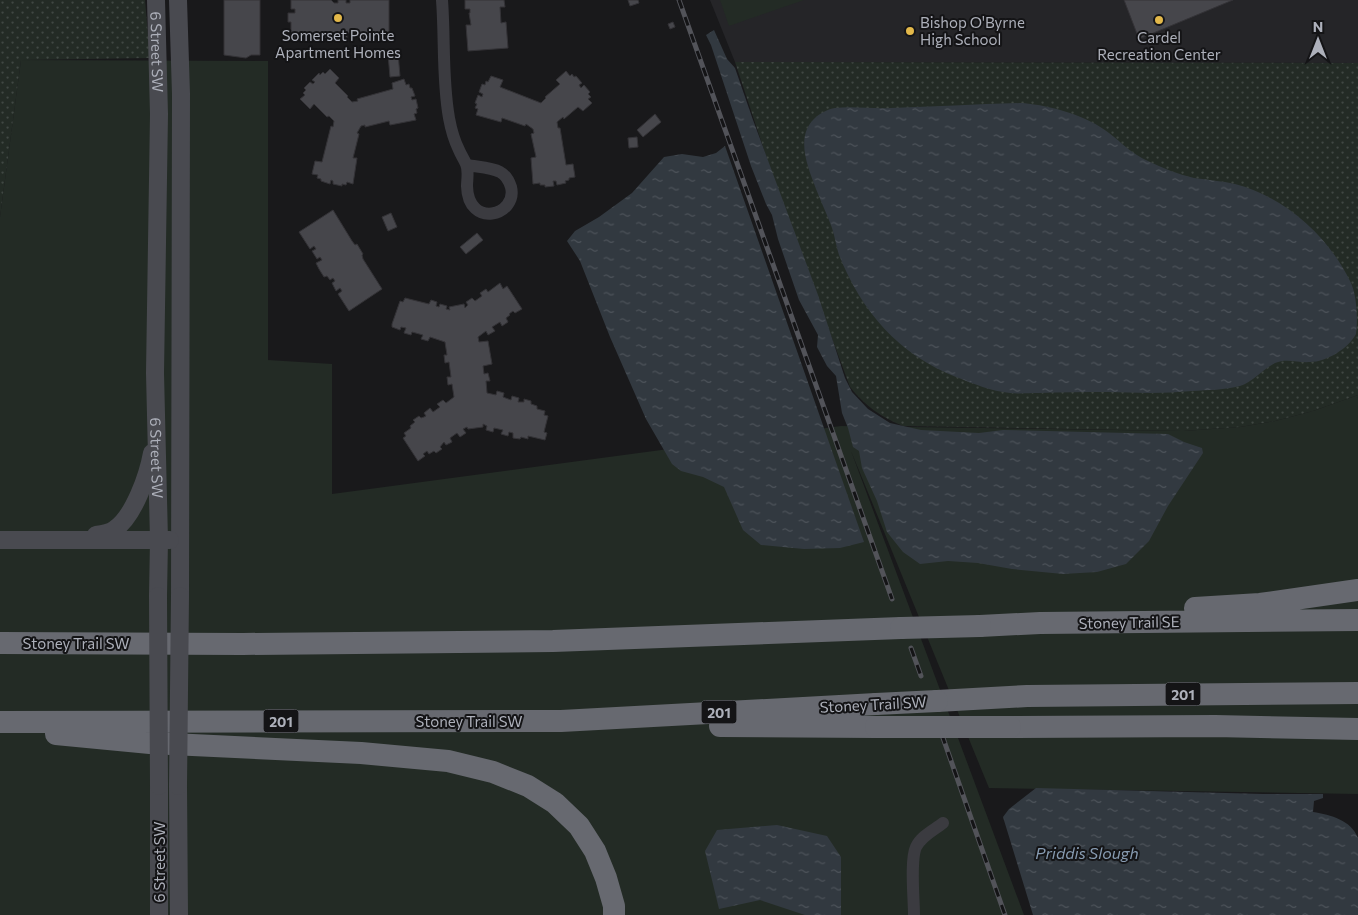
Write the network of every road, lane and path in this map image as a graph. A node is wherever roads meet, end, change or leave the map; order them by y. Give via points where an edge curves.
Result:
1 (156, 0) edge
2 (178, 0) edge
3 (442, 0) edge
4 (467, 165) dead end
5 (157, 425) junction
6 (0, 540) edge
7 (57, 540) junction
8 (159, 540) junction
9 (181, 540) junction
10 (1358, 590) edge
11 (1358, 620) edge
12 (1040, 623) junction
13 (901, 628) joint
14 (0, 643) edge
15 (1358, 693) edge
16 (561, 720) junction
17 (0, 722) edge
18 (0, 727) edge
19 (1358, 729) edge
20 (943, 823) dead end
21 (158, 915) edge
22 (179, 915) edge
23 (614, 915) edge
24 (914, 915) edge

1 - 5 main road, 6 Street SW via 159,114
2 - 9 main road, 6 Street SW
3 - 4 street via 448,112 455,140
5 - 7 main road via 142,486 124,521 105,534
5 - 8 main road, 6 Street SW
6 - 7 main road
7 - 8 main road
8 - 9 main road
8 - 21 main road, 6 Street SW, bridge
9 - 22 main road, 6 Street SW, bridge
10 - 12 highway via 1260,604
11 - 12 highway, Stoney Trail SE
12 - 13 highway, Stoney Trail SE, bridge
13 - 14 highway, Stoney Trail SW via 553,641
15 - 16 highway, Stoney Trail SW / 201, bridge via 1008,697
16 - 17 highway, Stoney Trail SW / 201
16 - 19 highway, bridge via 760,726
18 - 23 highway via 110,740 448,761 493,772 549,798 579,826 595,851 606,878
20 - 24 street via 916,846

